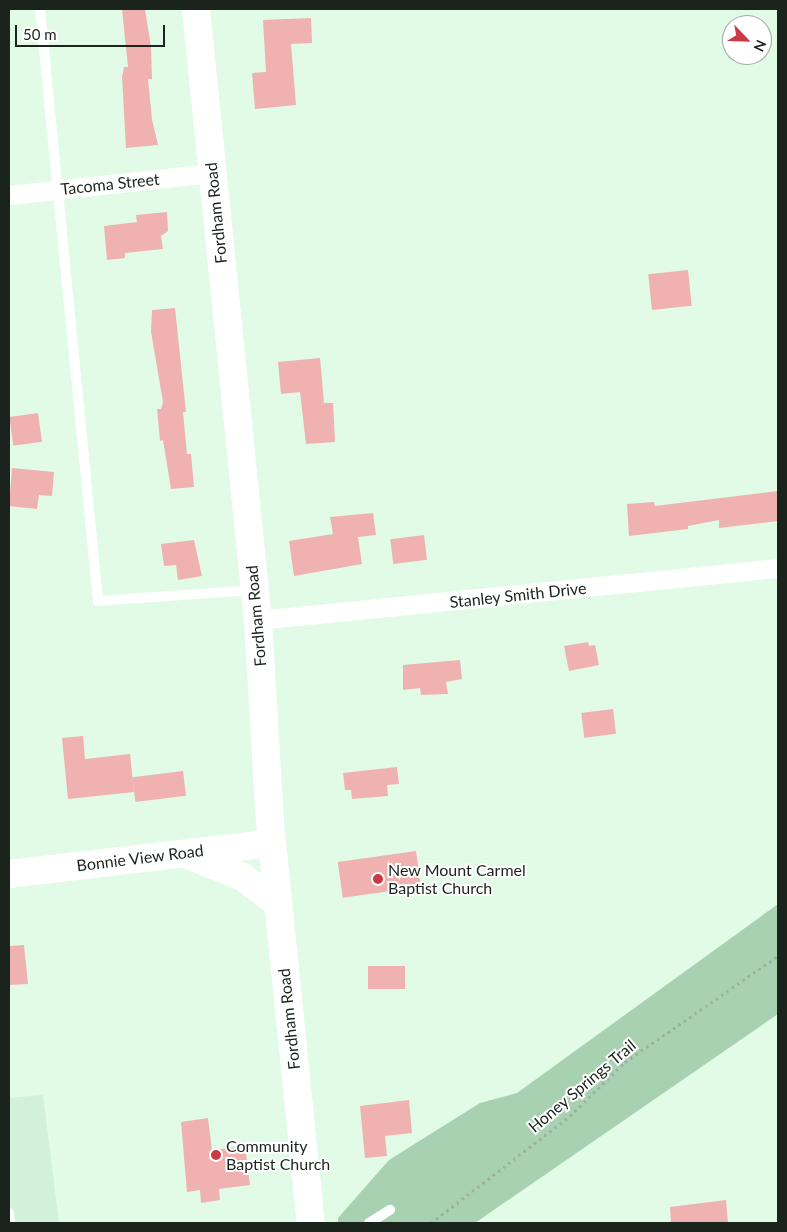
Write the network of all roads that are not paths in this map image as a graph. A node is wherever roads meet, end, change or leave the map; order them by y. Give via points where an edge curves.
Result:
1 (40, 9) edge
2 (196, 9) edge
3 (212, 173) junction
4 (59, 189) junction
5 (9, 195) edge
6 (778, 568) edge
7 (254, 590) junction
8 (258, 620) junction
9 (271, 843) junction
10 (181, 853) junction
11 (9, 874) edge
12 (277, 903) junction
13 (390, 1210) dead end
14 (9, 1213) edge
15 (10, 1223) edge
16 (310, 1223) edge
17 (369, 1223) edge

1 - 4 lane
2 - 3 street, Fordham Road
3 - 4 street, Tacoma Street
3 - 7 street, Fordham Road
4 - 5 street, Tacoma Street
4 - 7 lane via 98,601
6 - 8 street, Stanley Smith Drive
7 - 8 street, Fordham Road
8 - 9 street, Fordham Road
9 - 10 street, Bonnie View Road
9 - 12 street, Fordham Road
10 - 11 street, Bonnie View Road
10 - 12 street via 217,864 243,877
12 - 16 street, Fordham Road
13 - 17 lane
14 - 15 lane

